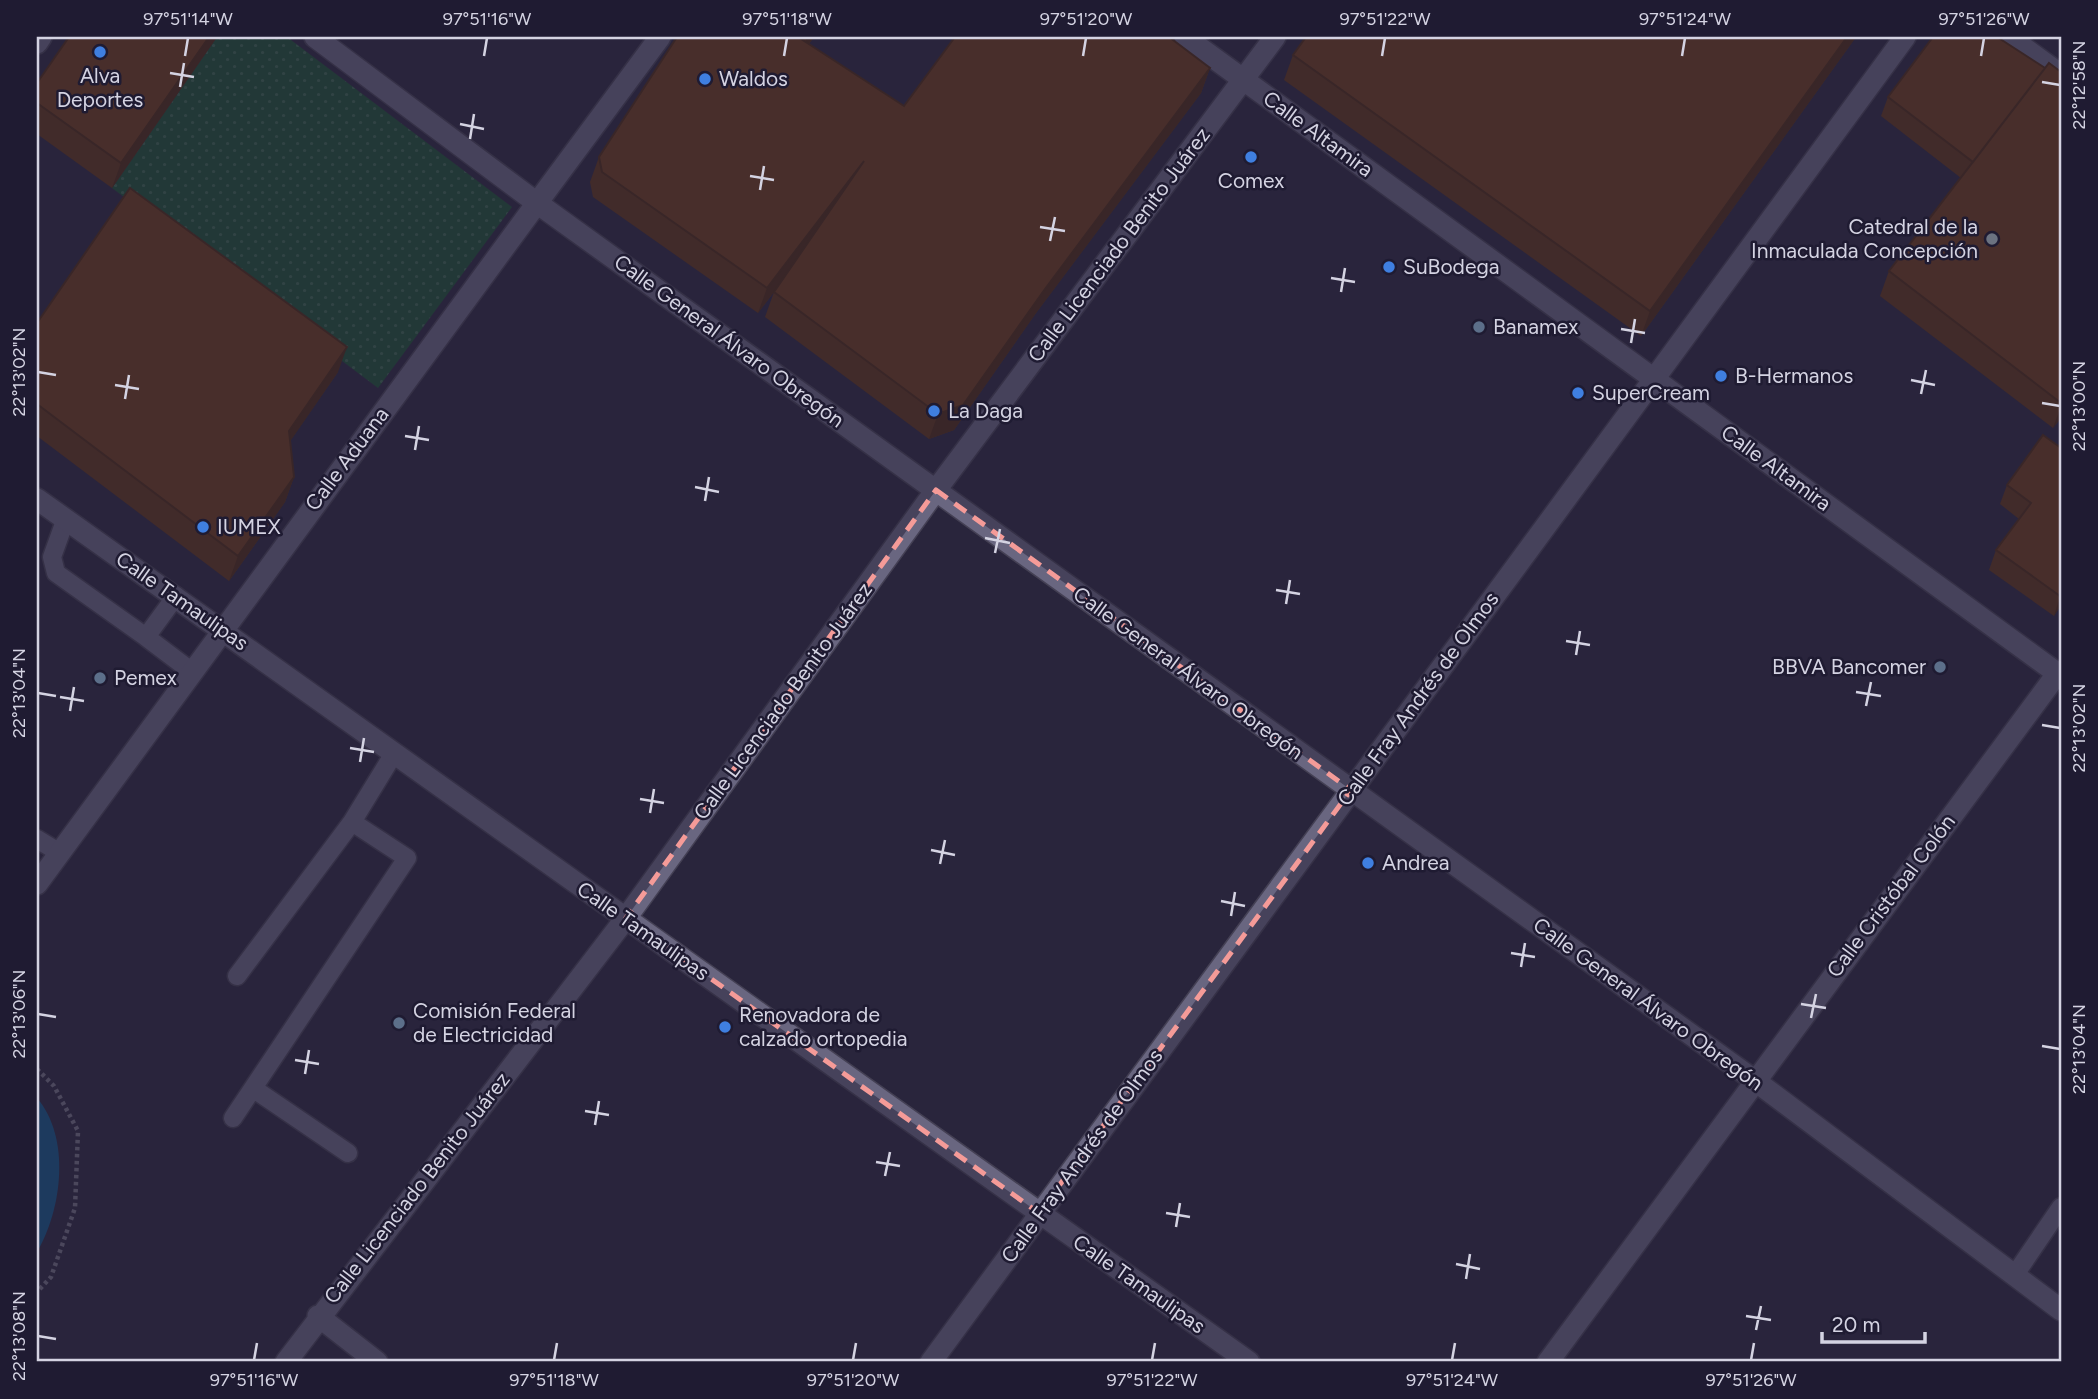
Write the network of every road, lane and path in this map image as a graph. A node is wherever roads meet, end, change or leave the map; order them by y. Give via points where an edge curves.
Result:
1 (41, 37) edge
2 (314, 37) edge
3 (660, 37) edge
4 (1185, 37) edge
5 (1275, 37) edge
6 (1905, 37) edge
7 (2008, 37) edge
8 (37, 43) edge
9 (2061, 75) edge
10 (1243, 79) junction
11 (537, 203) junction
12 (1654, 379) junction
13 (936, 490) junction
14 (37, 499) edge
15 (65, 521) junction
16 (176, 596) junction
17 (222, 628) junction
18 (146, 637) junction
19 (191, 671) junction
20 (2060, 673) edge
21 (393, 755) junction
22 (1351, 790) junction
23 (352, 822) junction
24 (37, 839) edge
25 (60, 853) junction
26 (37, 884) edge
27 (626, 918) junction
28 (237, 976) dead end
29 (37, 1069) edge
30 (1754, 1080) junction
31 (254, 1089) junction
32 (233, 1118) dead end
33 (348, 1153) dead end
34 (2061, 1207) edge
35 (1039, 1213) junction
36 (2014, 1276) junction
37 (37, 1292) edge
38 (2061, 1310) edge
39 (318, 1316) junction
40 (286, 1362) edge
41 (377, 1362) edge
42 (931, 1362) edge
43 (1249, 1362) edge
44 (1548, 1362) edge

1 - 8 main road
2 - 11 main road, Calle General Álvaro Obregón
3 - 11 main road, Calle Aduana
4 - 10 main road, Calle Altamira
5 - 10 main road, Calle Licenciado Benito Juárez
6 - 12 main road, Calle Fray Andrés de Olmos
7 - 9 main road
10 - 12 main road, Calle Altamira
10 - 13 main road, Calle Licenciado Benito Juárez
11 - 13 main road, Calle General Álvaro Obregón
11 - 17 main road, Calle Aduana
12 - 20 main road, Calle Altamira
12 - 22 main road, Calle Fray Andrés de Olmos
13 - 22 main road, Calle General Álvaro Obregón
13 - 27 main road, Calle Licenciado Benito Juárez
14 - 15 main road, Calle Tamaulipas
15 - 16 main road, Calle Tamaulipas
15 - 18 lane via 52,557 56,573
16 - 17 main road, Calle Tamaulipas
16 - 18 lane
17 - 19 main road, Calle Aduana
17 - 21 main road, Calle Tamaulipas
18 - 19 lane
19 - 25 main road, Calle Aduana
20 - 30 main road, Calle Cristóbal Colón
21 - 23 lane
21 - 27 main road, Calle Tamaulipas
22 - 30 main road, Calle General Álvaro Obregón
22 - 35 main road, Calle Fray Andrés de Olmos
23 - 28 lane
23 - 31 lane via 407,858
24 - 25 lane
25 - 26 main road, Calle Aduana
27 - 35 main road, Calle Tamaulipas
27 - 39 main road, Calle Licenciado Benito Juárez
29 - 37 path via 54,1086 78,1131 75,1208 51,1277
30 - 36 main road, Calle General Álvaro Obregón
30 - 44 main road, Calle Cristóbal Colón
31 - 32 lane
31 - 33 lane
34 - 36 lane
35 - 42 main road, Calle Fray Andrés de Olmos
35 - 43 main road, Calle Tamaulipas
36 - 38 main road, Calle General Álvaro Obregón
39 - 40 main road, Calle Licenciado Benito Juárez
39 - 41 main road

